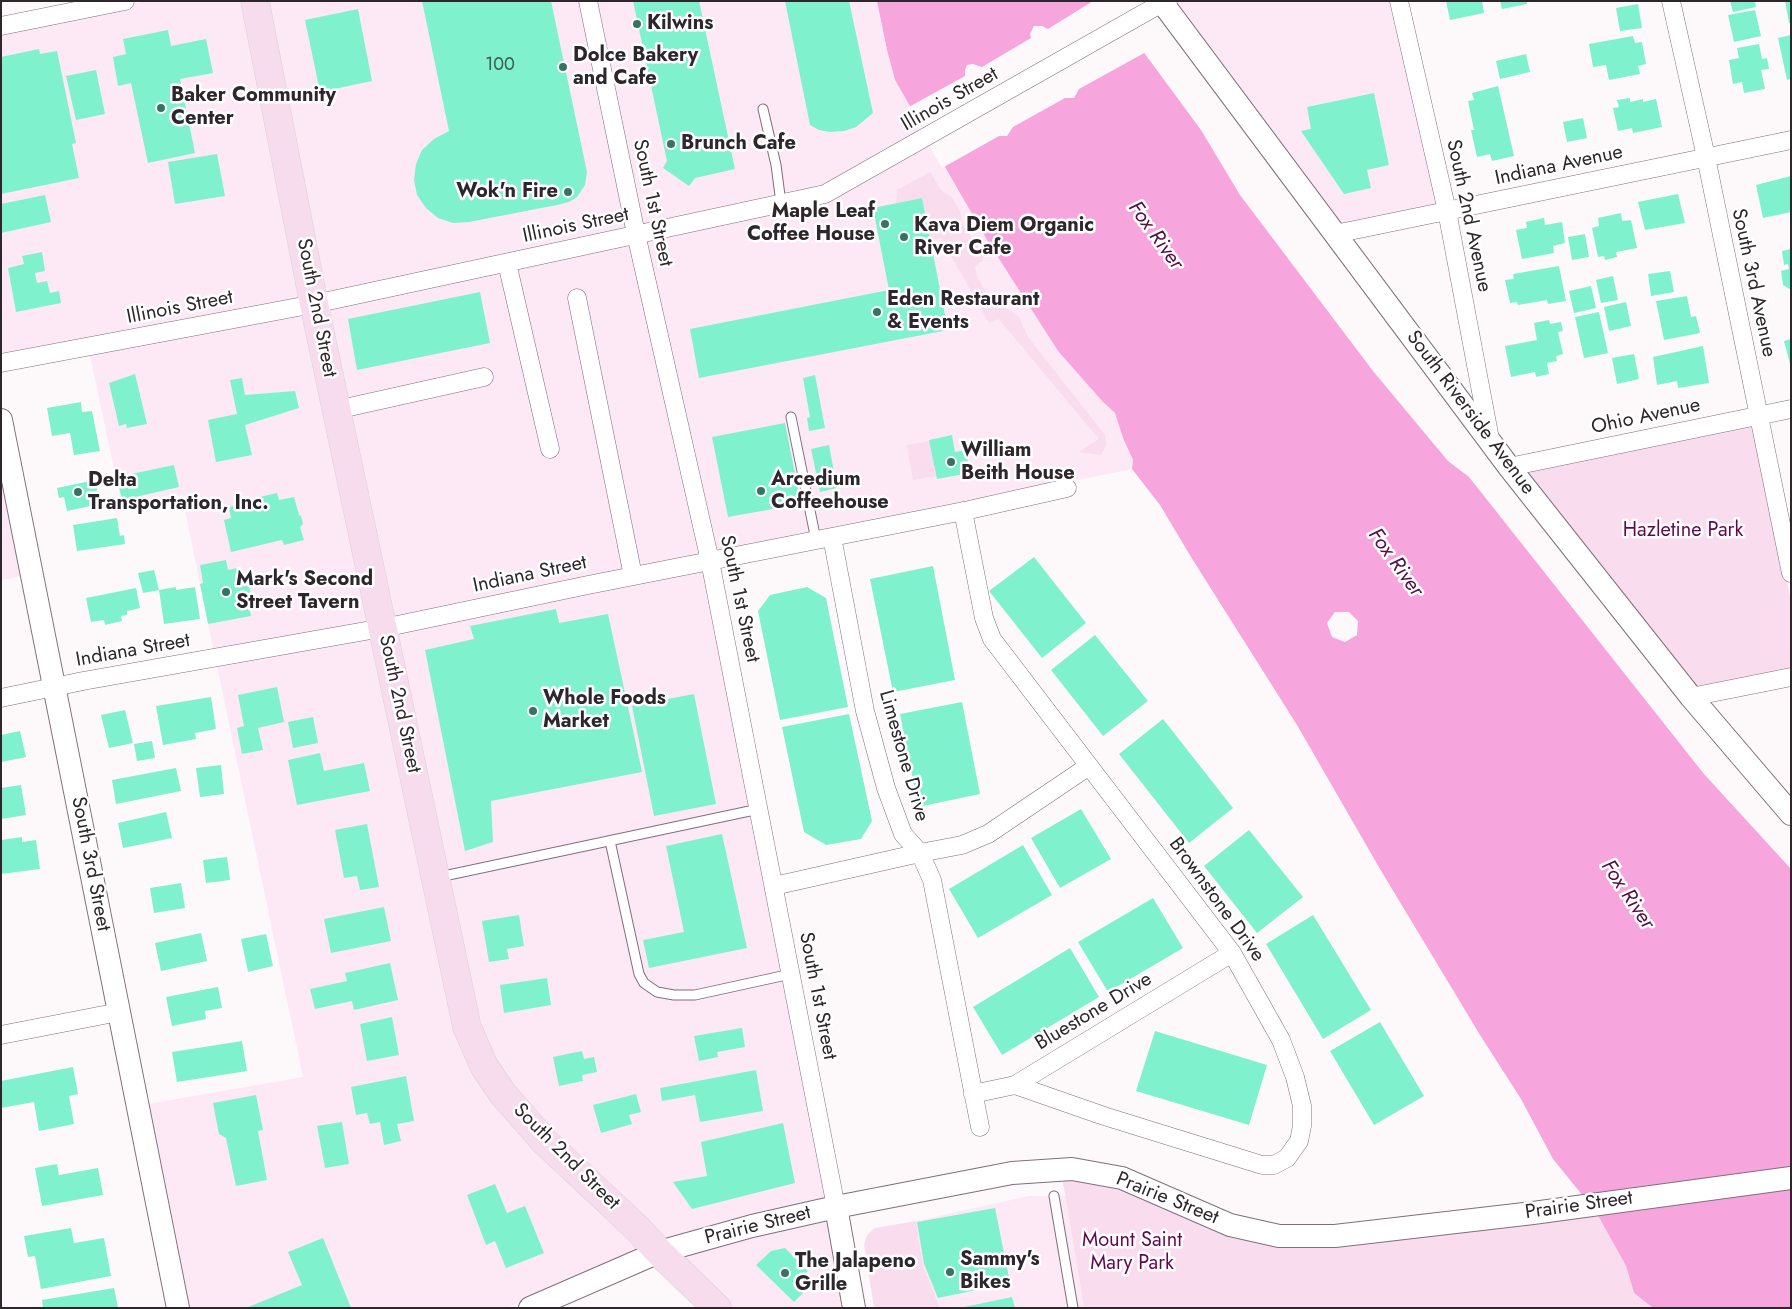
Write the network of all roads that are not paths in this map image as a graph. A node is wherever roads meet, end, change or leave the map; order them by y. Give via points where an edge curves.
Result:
1 (123, 1) edge
2 (255, 1) edge
3 (588, 1) edge
4 (1399, 1) edge
5 (1671, 1) edge
6 (1164, 2) edge
7 (1, 26) edge
8 (763, 109) dead end
9 (1791, 140) edge
10 (1706, 157) junction
11 (782, 203) junction
12 (1447, 211) junction
13 (636, 234) junction
14 (1335, 234) junction
15 (507, 262) junction
16 (577, 298) dead end
17 (314, 304) junction
18 (1, 363) edge
19 (484, 377) dead end
20 (1791, 409) edge
21 (336, 410) junction
22 (1758, 416) junction
23 (792, 417) dead end
24 (1, 420) edge
25 (1490, 441) junction
26 (550, 449) dead end
27 (1509, 467) junction
28 (1067, 488) dead end
29 (964, 511) junction
30 (824, 538) junction
31 (710, 561) junction
32 (1791, 573) edge
33 (633, 576) junction
34 (383, 627) junction
35 (1791, 677) edge
36 (55, 686) junction
37 (1691, 697) junction
38 (1, 698) edge
39 (1089, 766) junction
40 (759, 810) junction
41 (1791, 814) edge
42 (610, 841) junction
43 (920, 853) junction
44 (436, 878) junction
45 (774, 886) junction
46 (1232, 953) junction
47 (791, 974) junction
48 (119, 1012) junction
49 (1, 1035) edge
50 (1015, 1085) junction
51 (974, 1094) junction
52 (980, 1127) dead end
53 (1791, 1178) edge
54 (1054, 1196) dead end
55 (836, 1207) junction
56 (659, 1252) junction
57 (178, 1308) edge
58 (530, 1308) edge
59 (717, 1308) edge
60 (854, 1308) edge
61 (1072, 1308) edge

1 - 7 street
2 - 17 main road, South 2nd Street
3 - 13 street, South 1st Street
4 - 12 street, South 2nd Avenue
5 - 10 street, South 3rd Avenue
6 - 11 street, Illinois Street via 825,194
6 - 14 street, South Riverside Avenue
8 - 11 lane
9 - 10 street, Indiana Avenue
10 - 12 street, Indiana Avenue
10 - 22 street, South 3rd Avenue
11 - 13 street, Illinois Street
12 - 14 street, Indiana Avenue
12 - 25 street, South 2nd Avenue
13 - 15 street, Illinois Street
13 - 31 street, South 1st Street
14 - 25 street, South Riverside Avenue
15 - 17 street, Illinois Street
15 - 26 street
16 - 33 street
17 - 18 street, Illinois Street
17 - 21 main road, South 2nd Street
19 - 21 street
20 - 22 street, Ohio Avenue
21 - 34 main road, South 2nd Street
22 - 27 street, Ohio Avenue
22 - 32 street, South 3rd Avenue
23 - 30 lane
24 - 36 street, South 3rd Street
25 - 27 street, South Riverside Avenue
27 - 37 street, South Riverside Avenue
28 - 29 street, Indiana Street
29 - 30 street, Indiana Street
29 - 39 street, Brownstone Drive via 984,618 992,639
30 - 31 street, Indiana Street
30 - 43 street, Limestone Drive via 886,788 903,834
31 - 33 street, Indiana Street
31 - 40 street, South 1st Street
33 - 34 street, Indiana Street
34 - 36 street, Indiana Street
34 - 44 main road, South 2nd Street
35 - 37 street
36 - 38 street, Indiana Street
36 - 48 street, South 3rd Street
37 - 41 street, South Riverside Avenue
39 - 43 street via 988,834 962,845
39 - 46 street, Brownstone Drive
40 - 42 lane
40 - 45 street, South 1st Street
42 - 44 lane
42 - 47 lane via 639,974 644,983 657,992 695,995
43 - 45 street
43 - 51 street, Limestone Drive via 932,880
44 - 56 main road, South 2nd Street via 467,1027 484,1066 544,1140
45 - 47 street, South 1st Street
46 - 50 street, Bluestone Drive
46 - 50 street, Brownstone Drive via 1281,1040 1295,1077 1302,1106 1302,1126 1299,1141 1286,1158 1274,1165 1262,1165 1233,1158
47 - 55 street, South 1st Street
48 - 49 street
48 - 57 street, South 3rd Street
50 - 51 street, Bluestone Drive
51 - 52 street, Limestone Drive
53 - 55 street, Prairie Street via 1335,1236 1279,1236 1230,1225 1122,1178 1072,1169 1012,1174
54 - 61 lane
55 - 56 street, Prairie Street
55 - 60 street
56 - 58 street, Prairie Street
56 - 59 main road, South 2nd Street

